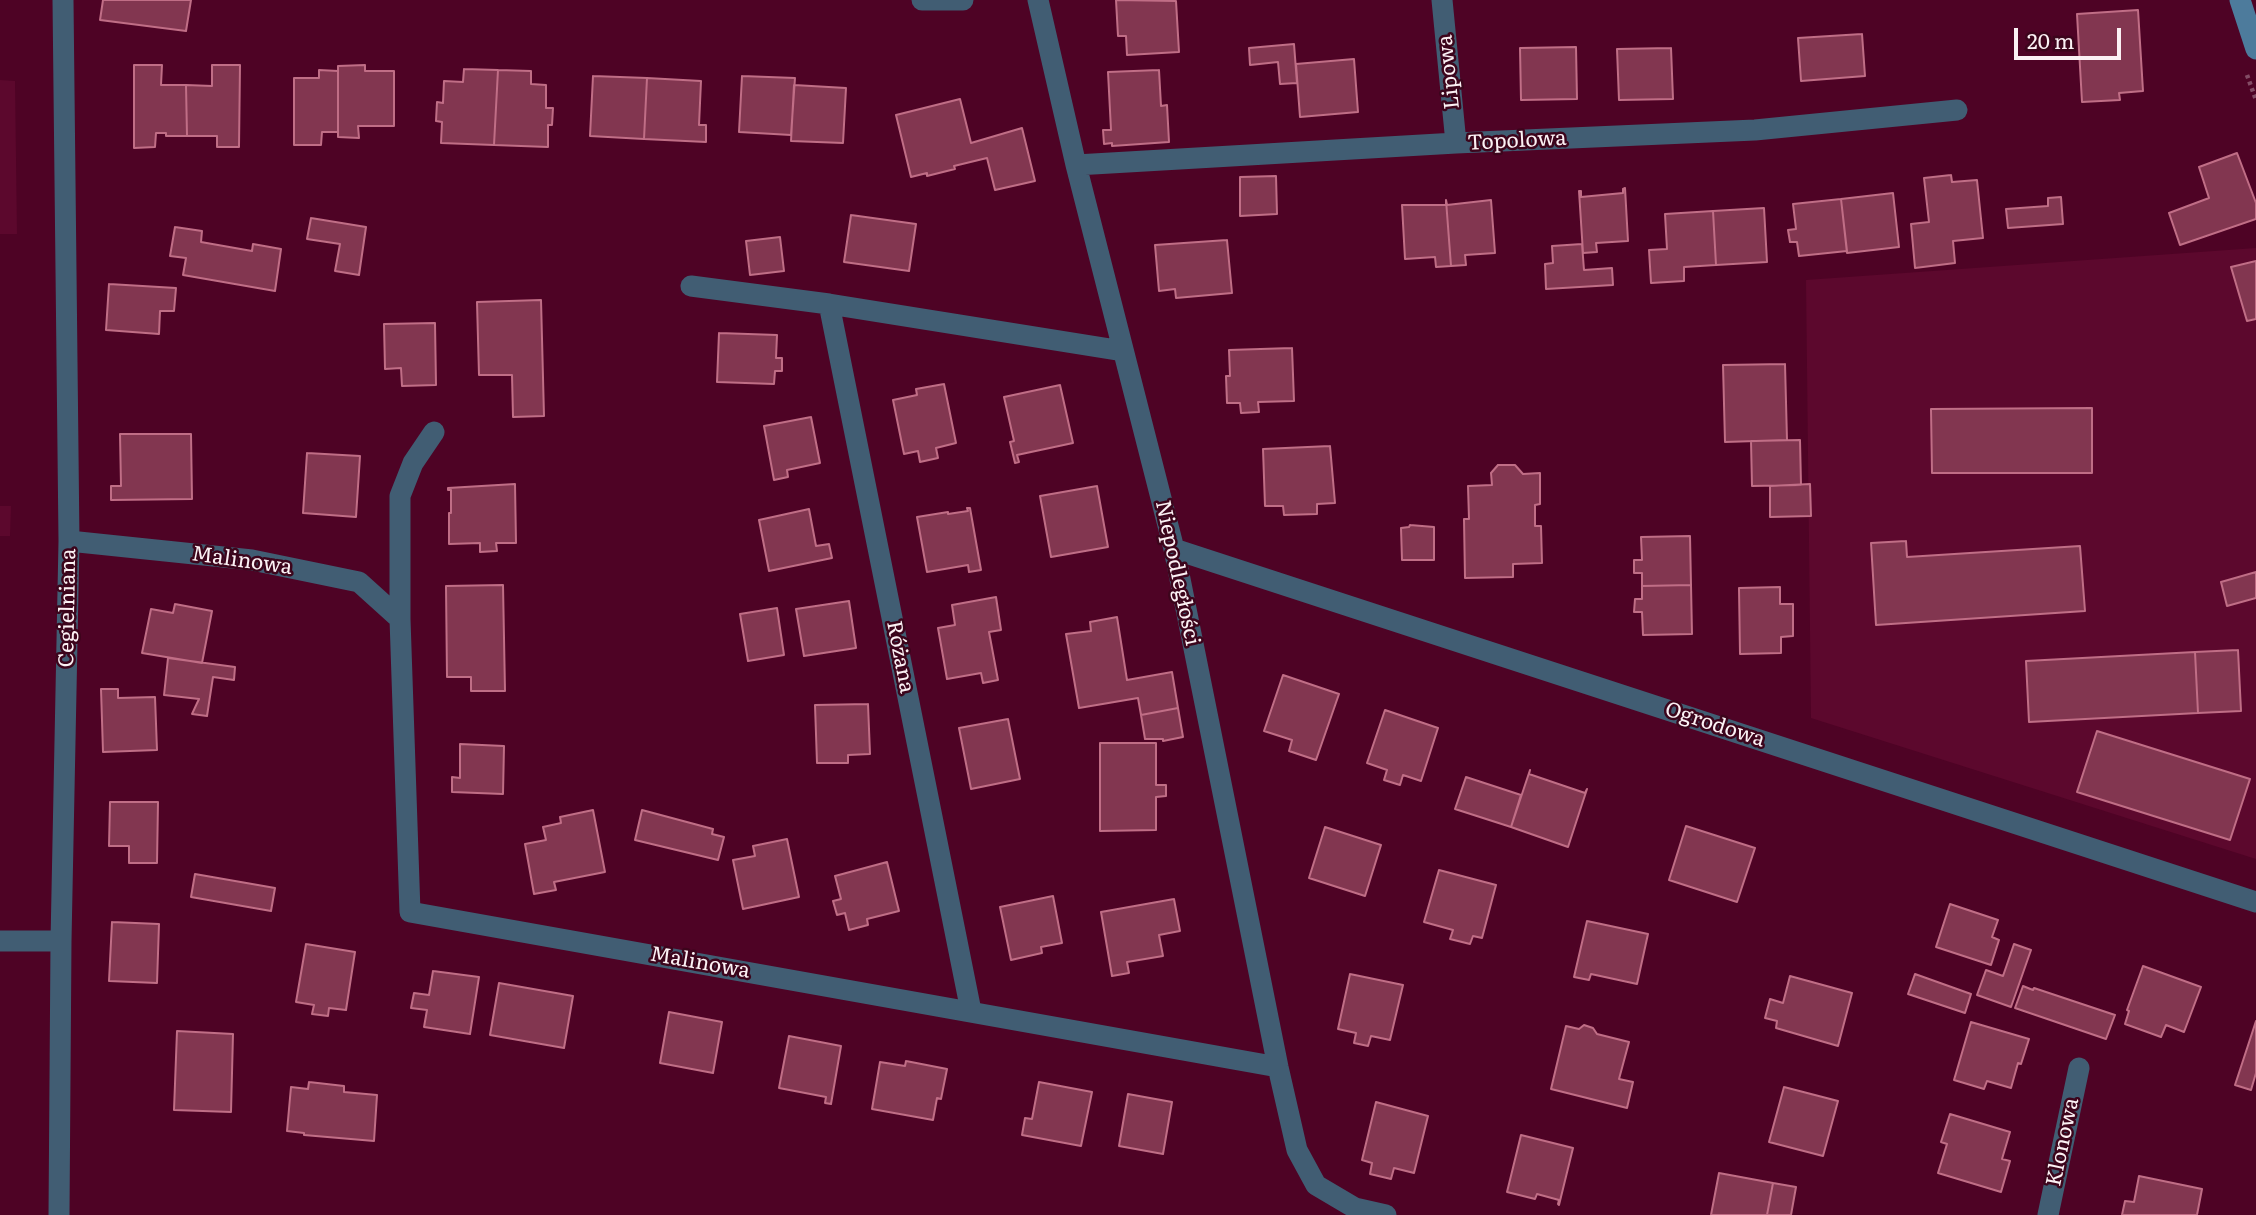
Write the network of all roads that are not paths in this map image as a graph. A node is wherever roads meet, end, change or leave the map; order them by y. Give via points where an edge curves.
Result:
1 (63, 0) edge
2 (922, 0) edge
3 (963, 0) edge
4 (1038, 0) edge
5 (1442, 0) edge
6 (2240, 0) edge
7 (2256, 49) edge
8 (1957, 110) dead end
9 (1456, 143) junction
10 (1076, 165) junction
11 (691, 286) dead end
12 (829, 304) junction
13 (1124, 351) junction
14 (434, 432) dead end
15 (69, 541) junction
16 (1174, 549) junction
17 (400, 619) junction
18 (2256, 902) edge
19 (0, 941) edge
20 (61, 941) junction
21 (971, 1011) junction
22 (1278, 1067) junction
23 (2079, 1068) dead end
24 (59, 1215) edge
25 (1387, 1215) edge
26 (2048, 1215) edge

1 - 15 street, Cegielniana
2 - 3 street
4 - 10 street, Niepodległości
5 - 9 street, Lipowa
6 - 7 main road
8 - 9 street, Topolowa via 1755,130
9 - 10 street, Topolowa
10 - 13 street, Niepodległości
11 - 12 street
12 - 13 street
12 - 21 street, Różana
13 - 16 street, Niepodległości
14 - 17 street, Malinowa via 413,463 400,496
15 - 17 street, Malinowa via 252,560 359,582
15 - 20 street, Cegielniana
16 - 18 street, Ogrodowa
16 - 22 street, Niepodległości
17 - 21 street, Malinowa via 410,912
19 - 20 street
20 - 24 street, Cegielniana
21 - 22 street, Malinowa
22 - 25 street, Niepodległości via 1297,1150 1316,1185 1355,1208
23 - 26 street, Klonowa

